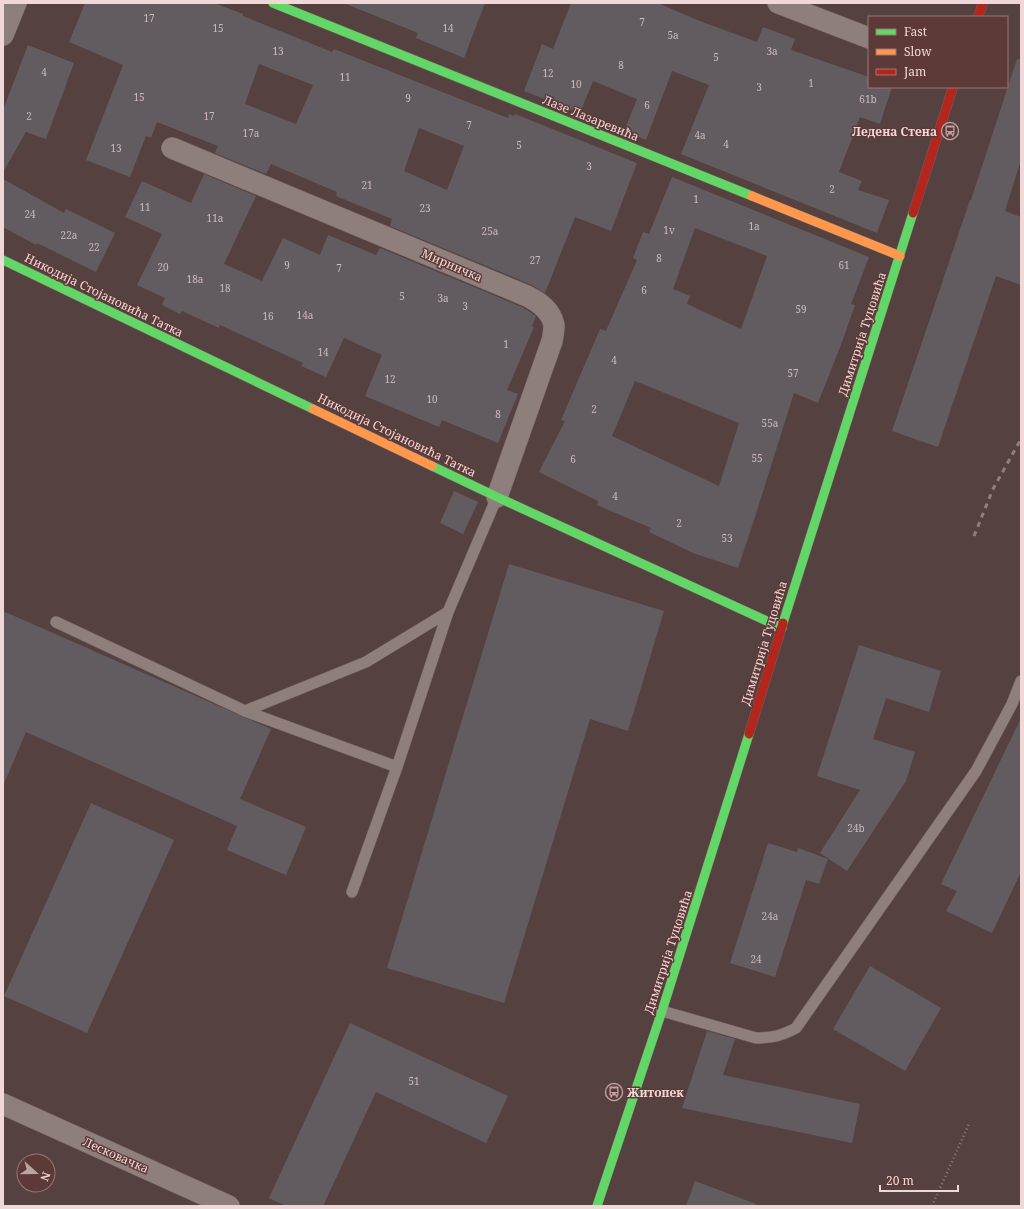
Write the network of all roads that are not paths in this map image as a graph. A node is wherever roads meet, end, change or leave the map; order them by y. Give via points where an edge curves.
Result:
1 (16, 3) edge
2 (273, 3) edge
3 (778, 3) edge
4 (982, 3) edge
5 (978, 16) edge
6 (3, 35) edge
7 (868, 38) edge
8 (953, 88) edge
9 (172, 148) dead end
10 (900, 256) junction
11 (3, 260) edge
12 (497, 497) junction
13 (448, 612) junction
14 (56, 622) dead end
15 (782, 628) junction
16 (1021, 681) edge
17 (245, 711) junction
18 (397, 767) junction
19 (352, 892) dead end
20 (662, 1011) junction
21 (3, 1104) edge
22 (229, 1206) edge
23 (597, 1206) edge

1 - 6 street
2 - 10 street, Лазе Лазаревића
3 - 7 street
4 - 5 street
8 - 10 street, Димитрија Туцовића
9 - 12 street, Мирничка via 527,296 550,314 554,326 552,341
10 - 15 street, Димитрија Туцовића
11 - 12 street, Никодија Стојановића Татка
12 - 13 lane
12 - 15 street, Никодија Стојановића Татка
13 - 17 lane via 366,662
13 - 18 lane
14 - 17 lane
15 - 20 street, Димитрија Туцовића
16 - 20 lane via 1012,704 976,771 796,1028 770,1038 756,1038
17 - 18 lane
18 - 19 lane
20 - 23 street, Димитрија Туцовића
21 - 22 street, Лесковачка

